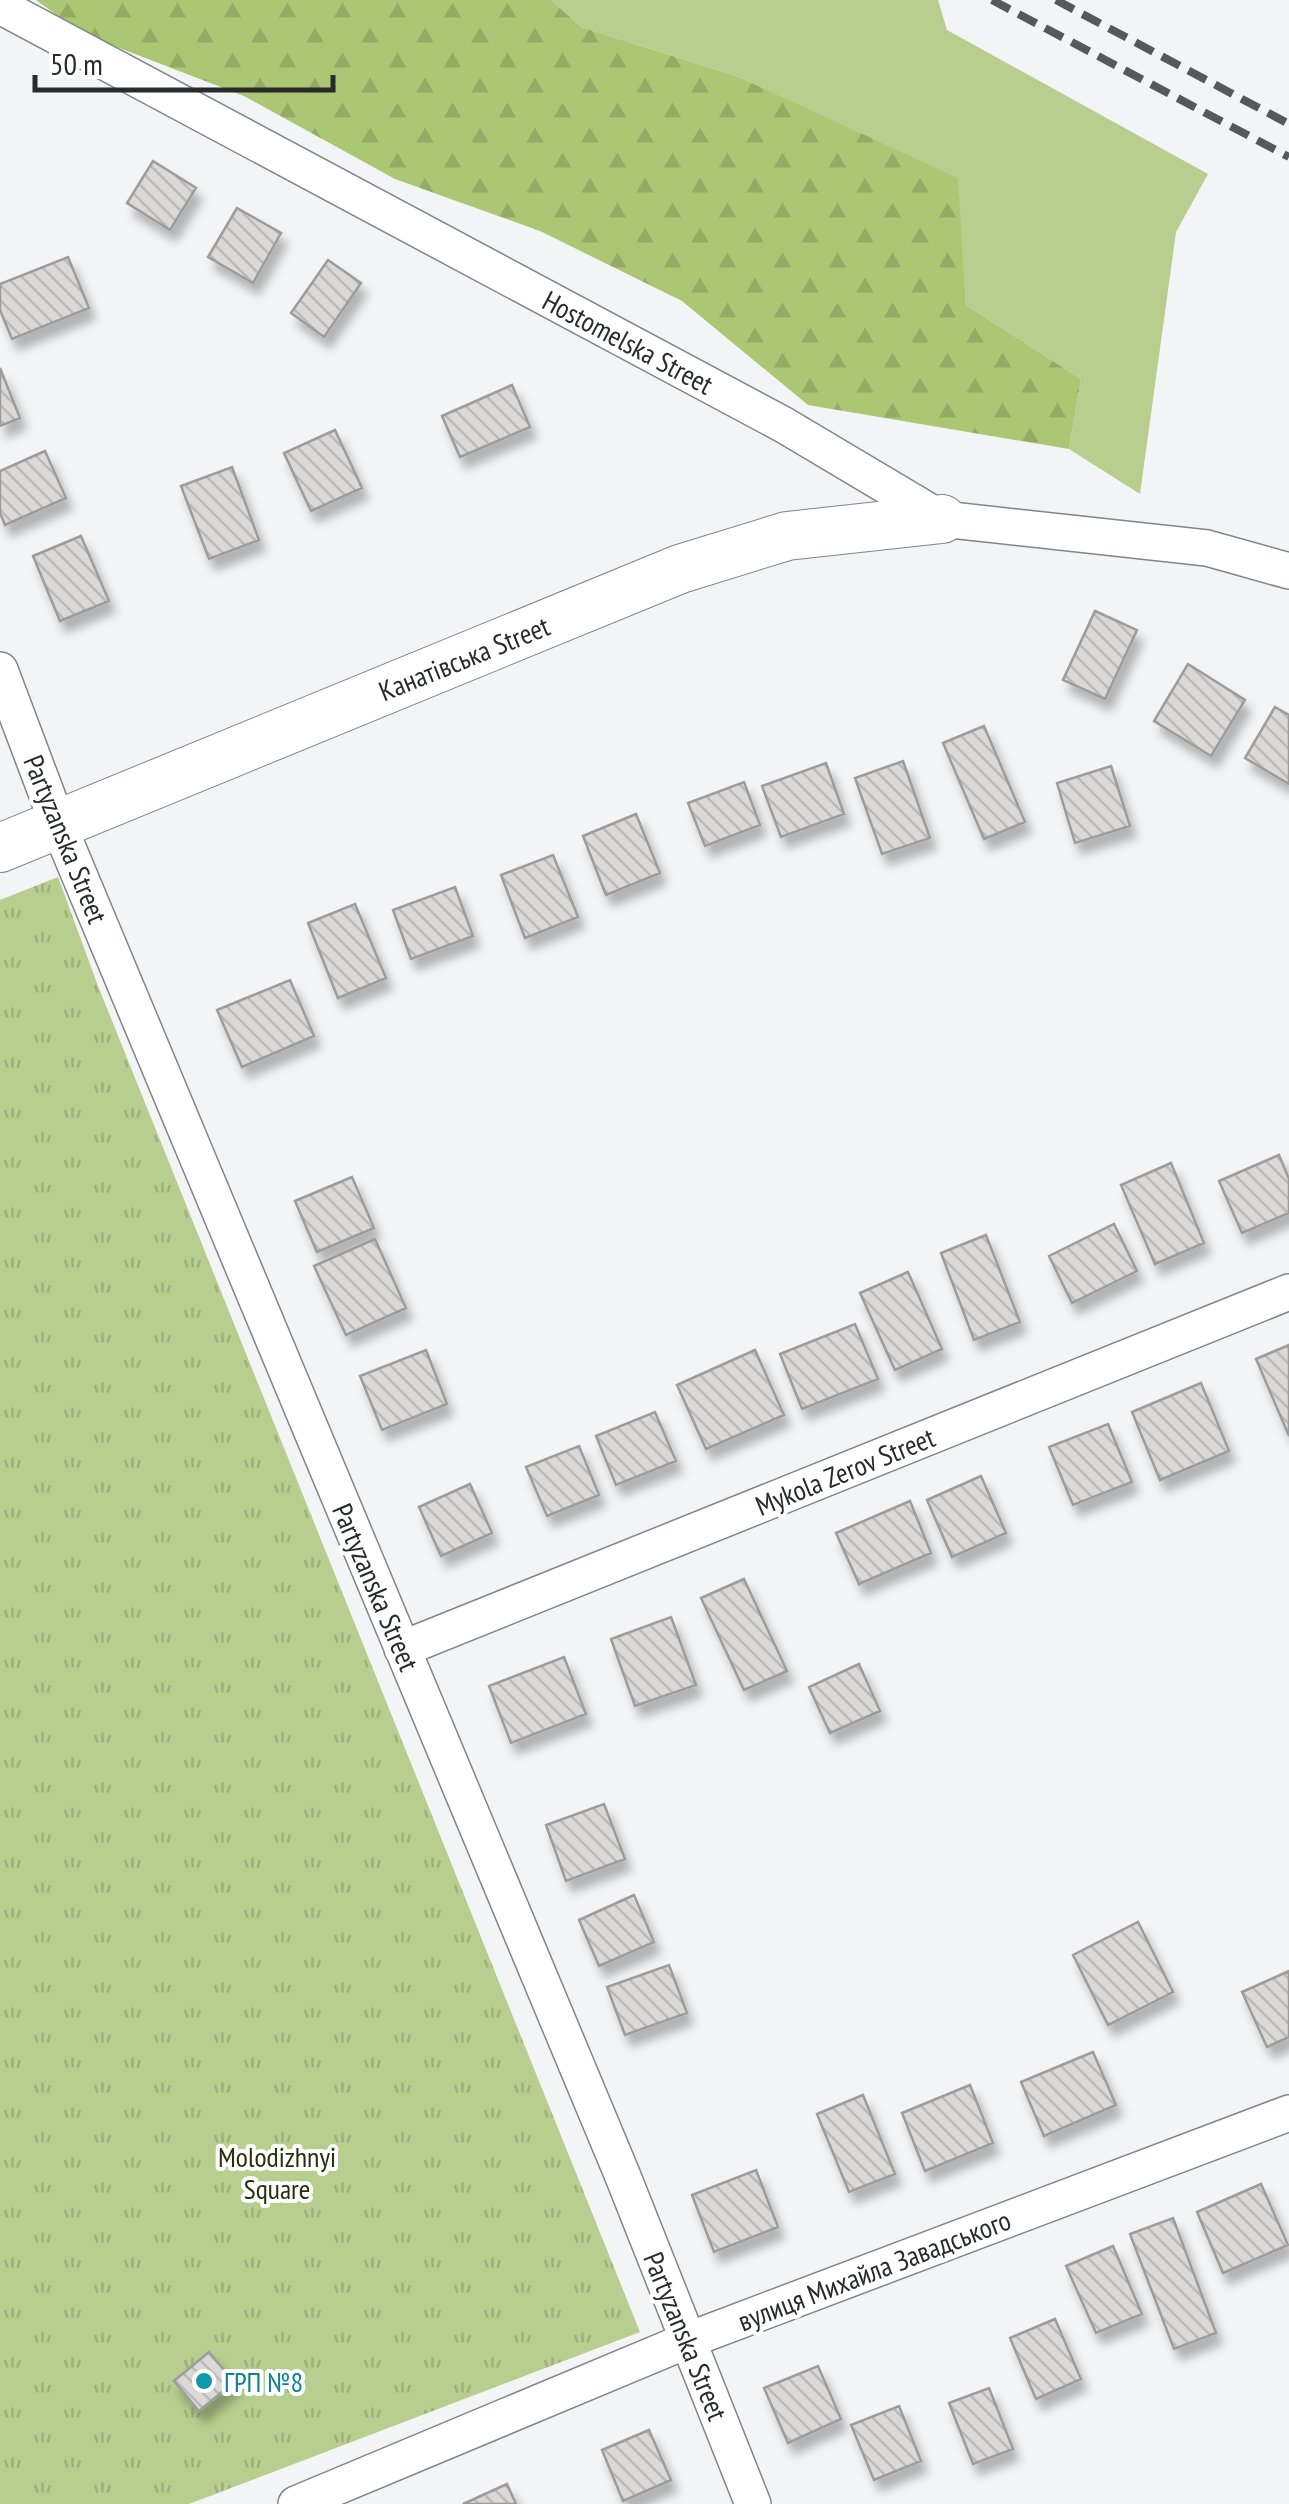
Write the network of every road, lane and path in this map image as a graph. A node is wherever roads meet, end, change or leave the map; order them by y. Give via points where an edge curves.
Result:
1 (0, 6) edge
2 (942, 518) junction
3 (1289, 571) edge
4 (0, 670) edge
5 (58, 824) junction
6 (0, 848) edge
7 (1289, 1292) edge
8 (402, 1649) junction
9 (1289, 2113) edge
10 (686, 2340) junction
11 (296, 2504) edge
12 (753, 2504) edge

1 - 2 street, Hostomelska Street via 767,416
2 - 3 street, Hostomelska Street via 1207,548
2 - 5 street, Канатівська Street via 787,536 680,569
4 - 5 street, Partyzanska Street
5 - 6 street, Канатівська Street
5 - 8 street, Partyzanska Street
7 - 8 street, Mykola Zerov Street
8 - 10 street, Partyzanska Street
9 - 10 street, вулиця Михайла Завадського
10 - 11 street, вулиця Михайла Завадського
10 - 12 street, Partyzanska Street

